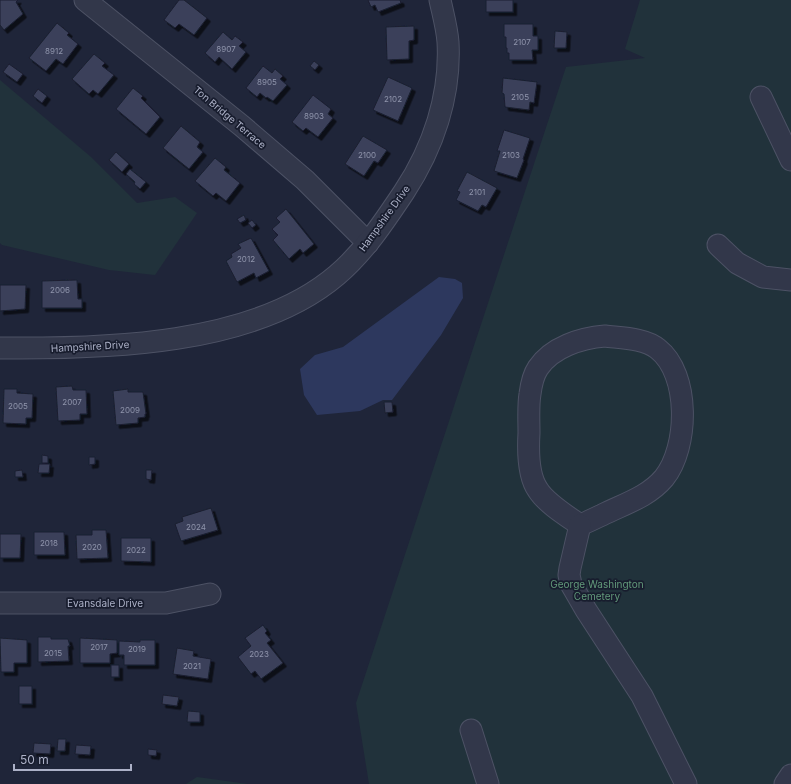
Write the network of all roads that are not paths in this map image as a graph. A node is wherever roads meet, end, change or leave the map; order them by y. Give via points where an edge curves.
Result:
1 (85, 0) edge
2 (440, 0) edge
3 (761, 96) dead end
4 (791, 160) edge
5 (368, 243) junction
6 (718, 246) dead end
7 (791, 280) edge
8 (0, 348) edge
9 (580, 525) junction
10 (210, 594) dead end
11 (0, 603) edge
12 (471, 730) dead end
13 (791, 775) edge
14 (488, 784) edge
15 (686, 784) edge
16 (785, 784) edge

1 - 5 street, Ton Bridge Terrace via 254,136 305,180
2 - 5 street, Hampshire Drive via 448,41 448,65 444,98 435,132 408,186
3 - 4 street
5 - 8 street, Hampshire Drive via 337,275 309,295 276,312 216,331 126,345
6 - 7 street via 737,263 763,277
9 - 9 street via 543,496 532,478 528,446 533,380 538,368 550,355 578,341 605,336 644,342 666,356 678,381 683,420 674,459 664,477 641,498
9 - 15 street via 570,568 571,584 642,696
10 - 11 street, Evansdale Drive via 166,603
12 - 14 street
13 - 16 street

